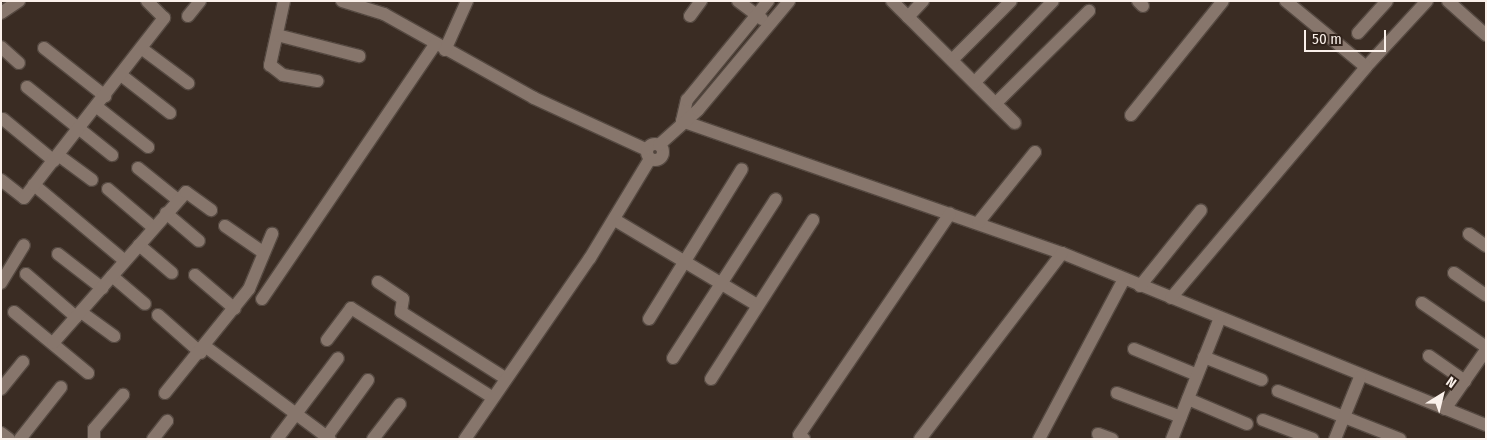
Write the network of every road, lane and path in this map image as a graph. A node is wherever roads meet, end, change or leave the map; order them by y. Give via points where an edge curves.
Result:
1 (20, 1) edge
2 (147, 1) edge
3 (200, 1) edge
4 (284, 1) edge
5 (342, 1) edge
6 (468, 1) edge
7 (701, 1) edge
8 (738, 1) edge
9 (768, 1) edge
10 (789, 1) edge
11 (892, 1) edge
12 (923, 1) edge
13 (992, 1) edge
14 (1011, 1) edge
15 (1054, 1) edge
16 (1223, 1) edge
17 (1286, 1) edge
18 (1387, 1) edge
19 (1427, 1) edge
20 (1448, 1) edge
21 (1001, 11) junction
22 (1089, 11) dead end
23 (1, 13) edge
24 (756, 15) junction
25 (188, 16) dead end
26 (690, 16) dead end
27 (908, 17) junction
28 (768, 24) junction
29 (1358, 33) dead end
30 (277, 35) junction
31 (1486, 35) edge
32 (1, 47) edge
33 (440, 47) junction
34 (44, 48) dead end
35 (141, 48) junction
36 (360, 56) dead end
37 (952, 60) junction
38 (19, 63) dead end
39 (1366, 68) junction
40 (121, 75) junction
41 (188, 82) dead end
42 (317, 82) dead end
43 (975, 82) junction
44 (27, 87) dead end
45 (105, 96) junction
46 (996, 103) junction
47 (97, 107) junction
48 (170, 113) dead end
49 (1131, 115) dead end
50 (3, 119) dead end
51 (682, 121) junction
52 (1015, 123) dead end
53 (79, 129) junction
54 (148, 147) dead end
55 (1035, 152) dead end
56 (649, 154) junction
57 (112, 155) dead end
58 (56, 158) junction
59 (138, 168) dead end
60 (742, 169) dead end
61 (1, 180) edge
62 (92, 180) dead end
63 (34, 185) junction
64 (108, 190) dead end
65 (776, 199) dead end
66 (178, 200) junction
67 (211, 210) dead end
68 (1201, 210) dead end
69 (166, 213) junction
70 (950, 214) junction
71 (615, 220) junction
72 (812, 220) dead end
73 (978, 223) junction
74 (226, 226) dead end
75 (154, 228) junction
76 (272, 234) dead end
77 (1469, 234) dead end
78 (199, 241) dead end
79 (24, 245) dead end
80 (139, 245) junction
81 (1486, 246) edge
82 (264, 253) junction
83 (1062, 253) junction
84 (58, 254) dead end
85 (126, 261) junction
86 (683, 262) junction
87 (172, 273) dead end
88 (1454, 273) dead end
89 (26, 274) dead end
90 (195, 275) dead end
91 (112, 276) junction
92 (1124, 279) junction
93 (2, 282) edge
94 (378, 282) dead end
95 (722, 284) junction
96 (1140, 286) junction
97 (102, 288) junction
98 (1486, 295) edge
99 (1171, 298) junction
100 (262, 299) dead end
101 (1422, 303) dead end
102 (145, 304) dead end
103 (757, 305) junction
104 (235, 309) junction
105 (14, 312) dead end
106 (78, 314) junction
107 (158, 315) dead end
108 (1220, 318) junction
109 (649, 319) dead end
110 (114, 336) dead end
111 (327, 340) dead end
112 (53, 343) junction
113 (204, 350) junction
114 (1134, 350) dead end
115 (1485, 353) edge
116 (1429, 356) dead end
117 (338, 358) dead end
118 (673, 358) dead end
119 (1204, 358) junction
120 (23, 362) dead end
121 (88, 373) dead end
122 (1197, 375) junction
123 (1360, 377) junction
124 (505, 378) junction
125 (711, 379) dead end
126 (368, 380) dead end
127 (1262, 380) dead end
128 (1465, 381) junction
129 (61, 387) dead end
130 (1, 389) edge
131 (1117, 392) dead end
132 (1278, 392) dead end
133 (165, 393) dead end
134 (123, 395) dead end
135 (492, 397) junction
136 (1188, 399) junction
137 (400, 404) dead end
138 (1445, 409) junction
139 (297, 414) junction
140 (1344, 415) junction
141 (1181, 417) junction
142 (1262, 420) dead end
143 (167, 421) dead end
144 (1247, 424) dead end
145 (1486, 425) edge
146 (1, 433) edge
147 (1098, 434) dead end
148 (327, 438) edge
149 (9, 439) edge
150 (20, 439) edge
151 (94, 439) edge
152 (153, 439) edge
153 (277, 439) edge
154 (373, 439) edge
155 (465, 439) edge
156 (804, 439) edge
157 (920, 439) edge
158 (1039, 439) edge
159 (1112, 439) edge
160 (1172, 439) edge
161 (1313, 439) edge
162 (1335, 439) edge
163 (1400, 439) edge

1 - 23 street
2 - 35 street via 164,18
3 - 25 street
4 - 30 street
5 - 33 street via 384,14
6 - 33 street
7 - 26 street
8 - 24 street
9 - 24 street
10 - 28 street
11 - 27 street
12 - 27 street
13 - 21 street
14 - 21 street
15 - 43 street
16 - 49 street
17 - 39 street
18 - 29 street
19 - 39 street
20 - 31 street
21 - 37 street
22 - 46 street
24 - 28 street
24 - 51 street via 687,100
27 - 37 street
28 - 51 street via 698,110
30 - 36 street
30 - 42 street via 270,65 274,70
32 - 38 street
33 - 56 street
33 - 100 street
34 - 45 street
35 - 40 street
35 - 41 street
37 - 43 street
39 - 99 street
40 - 45 street
40 - 48 street
43 - 46 street
44 - 53 street
45 - 47 street
46 - 52 street
47 - 53 street
47 - 54 street
50 - 58 street
51 - 56 street
51 - 70 street
53 - 57 street
53 - 58 street
55 - 73 street
56 - 71 street
58 - 62 street
58 - 63 street
59 - 66 street
60 - 86 street
61 - 63 street via 24,198
63 - 85 street
64 - 75 street
65 - 95 street
66 - 67 street via 186,192
66 - 69 street
68 - 96 street
69 - 75 street
69 - 78 street
70 - 73 street
70 - 156 street via 799,435
71 - 86 street
71 - 124 street
72 - 103 street
73 - 83 street
74 - 82 street
75 - 80 street
76 - 82 street
77 - 81 street
79 - 93 street
80 - 85 street
80 - 87 street
82 - 104 street via 250,289
83 - 92 street
83 - 157 street
84 - 97 street
85 - 91 street
86 - 95 street
86 - 109 street
88 - 98 street
89 - 106 street
90 - 104 street
91 - 97 street
91 - 102 street
92 - 96 street
92 - 158 street
94 - 124 street via 403,300 400,312
95 - 103 street
95 - 118 street
96 - 99 street
97 - 106 street
99 - 108 street
101 - 115 street
103 - 125 street
104 - 113 street
105 - 112 street
106 - 110 street
106 - 112 street
107 - 113 street
108 - 119 street
108 - 123 street
111 - 135 street via 351,308
112 - 121 street
113 - 133 street
113 - 139 street
114 - 122 street
115 - 128 street
116 - 128 street
117 - 139 street
119 - 122 street
119 - 127 street
120 - 130 street
122 - 136 street
123 - 138 street
123 - 140 street
124 - 135 street
126 - 148 street
128 - 138 street
129 - 150 street
131 - 141 street
132 - 140 street
134 - 151 street via 94,429
135 - 155 street
136 - 141 street
136 - 144 street
137 - 154 street
138 - 145 street
139 - 148 street
139 - 153 street
140 - 162 street
140 - 163 street
141 - 160 street
142 - 161 street
143 - 152 street
146 - 149 street
147 - 159 street

